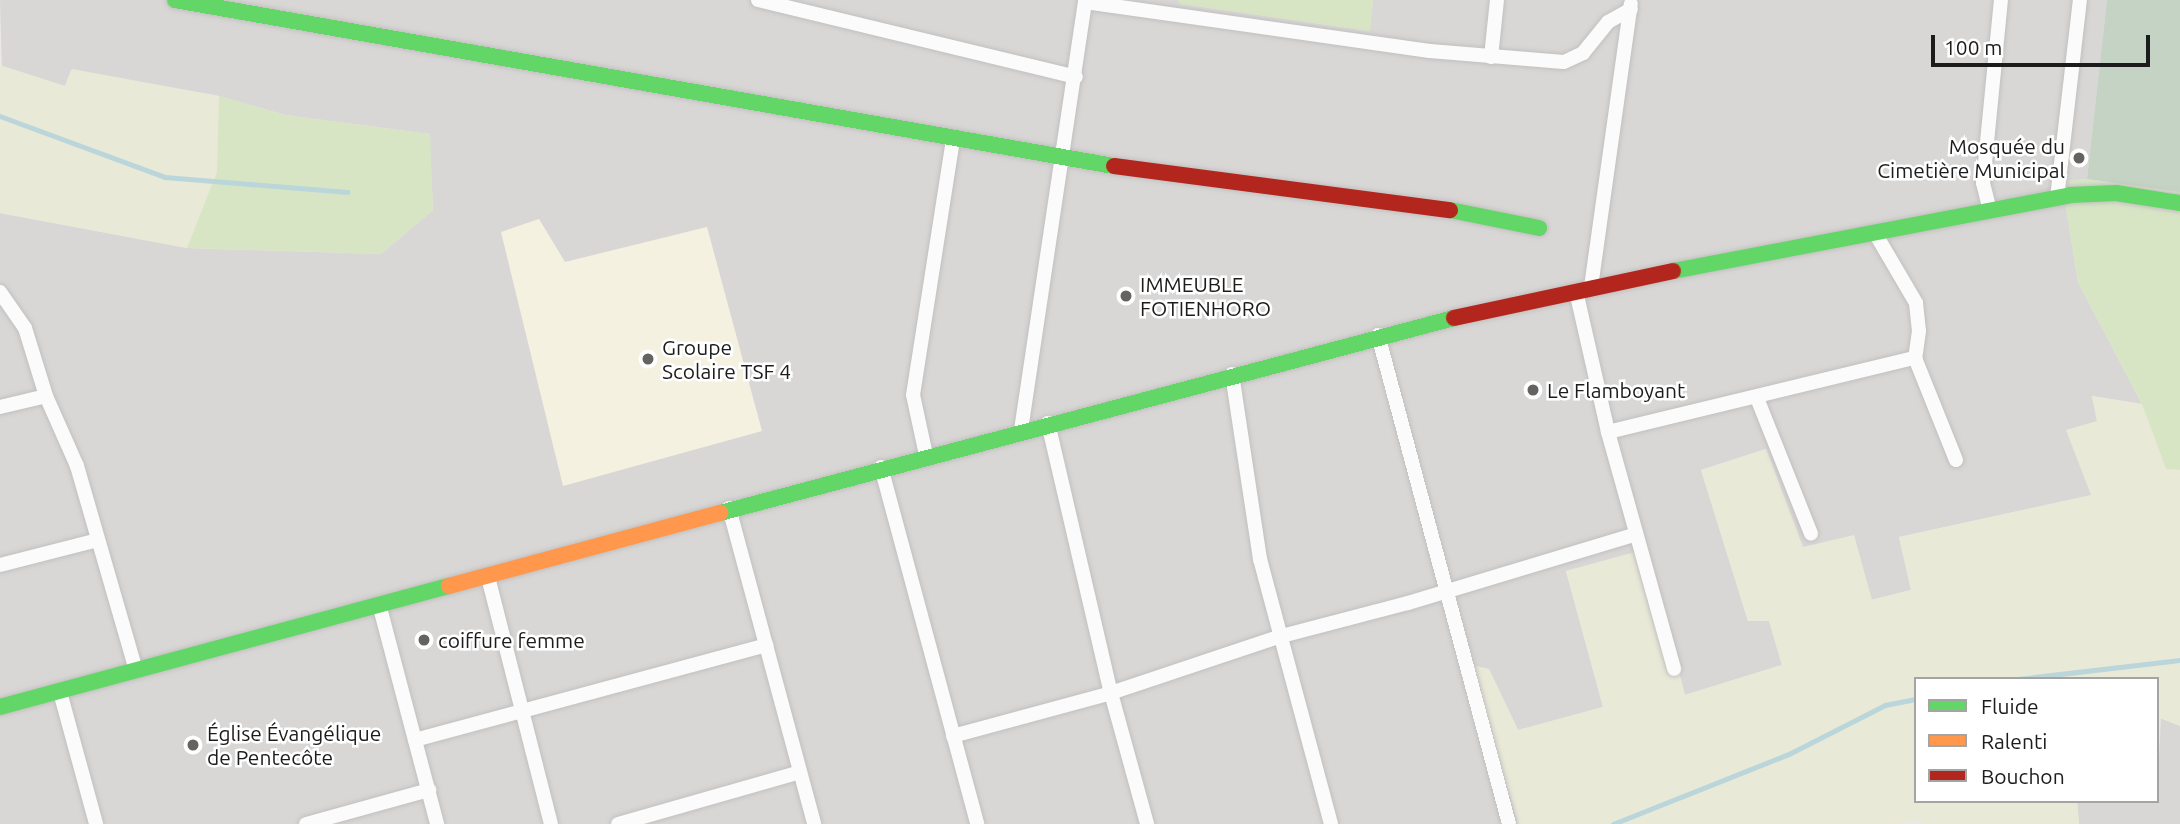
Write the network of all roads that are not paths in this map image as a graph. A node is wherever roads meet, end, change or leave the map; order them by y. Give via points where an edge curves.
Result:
1 (175, 0) edge
2 (758, 0) edge
3 (1497, 0) edge
4 (2001, 0) edge
5 (2080, 0) edge
6 (1085, 1) edge
7 (1631, 4) edge
8 (1490, 57) junction
9 (1076, 77) junction
10 (953, 139) junction
11 (1063, 159) junction
12 (2057, 198) junction
13 (2180, 203) edge
14 (1990, 211) junction
15 (1539, 228) dead end
16 (1875, 233) junction
17 (1583, 289) junction
18 (0, 292) edge
19 (1378, 335) junction
20 (1915, 358) junction
21 (1232, 374) junction
22 (46, 396) junction
23 (1757, 398) junction
24 (0, 407) edge
25 (1048, 423) junction
26 (1021, 430) junction
27 (1608, 432) junction
28 (926, 456) junction
29 (1955, 460) dead end
30 (881, 467) junction
31 (729, 508) junction
32 (1636, 534) junction
33 (1811, 534) dead end
34 (98, 540) junction
35 (0, 565) edge
36 (488, 577) junction
37 (1447, 591) junction
38 (379, 604) junction
39 (1278, 637) junction
40 (766, 645) junction
41 (1674, 669) dead end
42 (136, 671) junction
43 (60, 692) junction
44 (1111, 693) junction
45 (0, 707) edge
46 (522, 712) junction
47 (953, 736) junction
48 (415, 740) junction
49 (800, 772) junction
50 (429, 790) junction
51 (96, 824) edge
52 (306, 824) edge
53 (438, 824) edge
54 (551, 824) edge
55 (618, 824) edge
56 (814, 824) edge
57 (977, 824) edge
58 (1147, 824) edge
59 (1331, 824) edge
60 (1509, 824) edge

1 - 10 street
2 - 9 street
3 - 8 street
4 - 14 street via 1983,183
5 - 12 street
6 - 8 street
6 - 9 street
7 - 8 street via 1572,62
7 - 17 street
9 - 11 street
10 - 11 street
10 - 28 street via 913,395
11 - 15 street via 1492,216
11 - 26 street
12 - 13 street via 2116,193
12 - 14 street
14 - 16 street
16 - 17 street
16 - 20 street via 1916,303 1919,331
17 - 19 street
17 - 27 street
18 - 22 street via 25,328
19 - 21 street
19 - 37 street
20 - 23 street
20 - 29 street
21 - 25 street
21 - 39 street via 1258,546
22 - 24 street
22 - 34 street via 77,466
23 - 27 street
23 - 33 street
25 - 26 street
25 - 44 street
26 - 28 street
27 - 32 street
28 - 30 street
30 - 31 street
30 - 47 street
31 - 36 street
31 - 40 street
32 - 37 street
32 - 41 street
34 - 35 street
34 - 42 street
36 - 38 street
36 - 46 street
37 - 39 street
37 - 60 street
38 - 42 street
38 - 48 street
39 - 44 street
39 - 59 street
40 - 46 street
40 - 49 street
42 - 43 street
43 - 45 street
43 - 51 street
44 - 47 street
44 - 58 street
46 - 48 street
46 - 54 street
47 - 57 street
48 - 50 street
49 - 55 street
49 - 56 street
50 - 52 street
50 - 53 street

